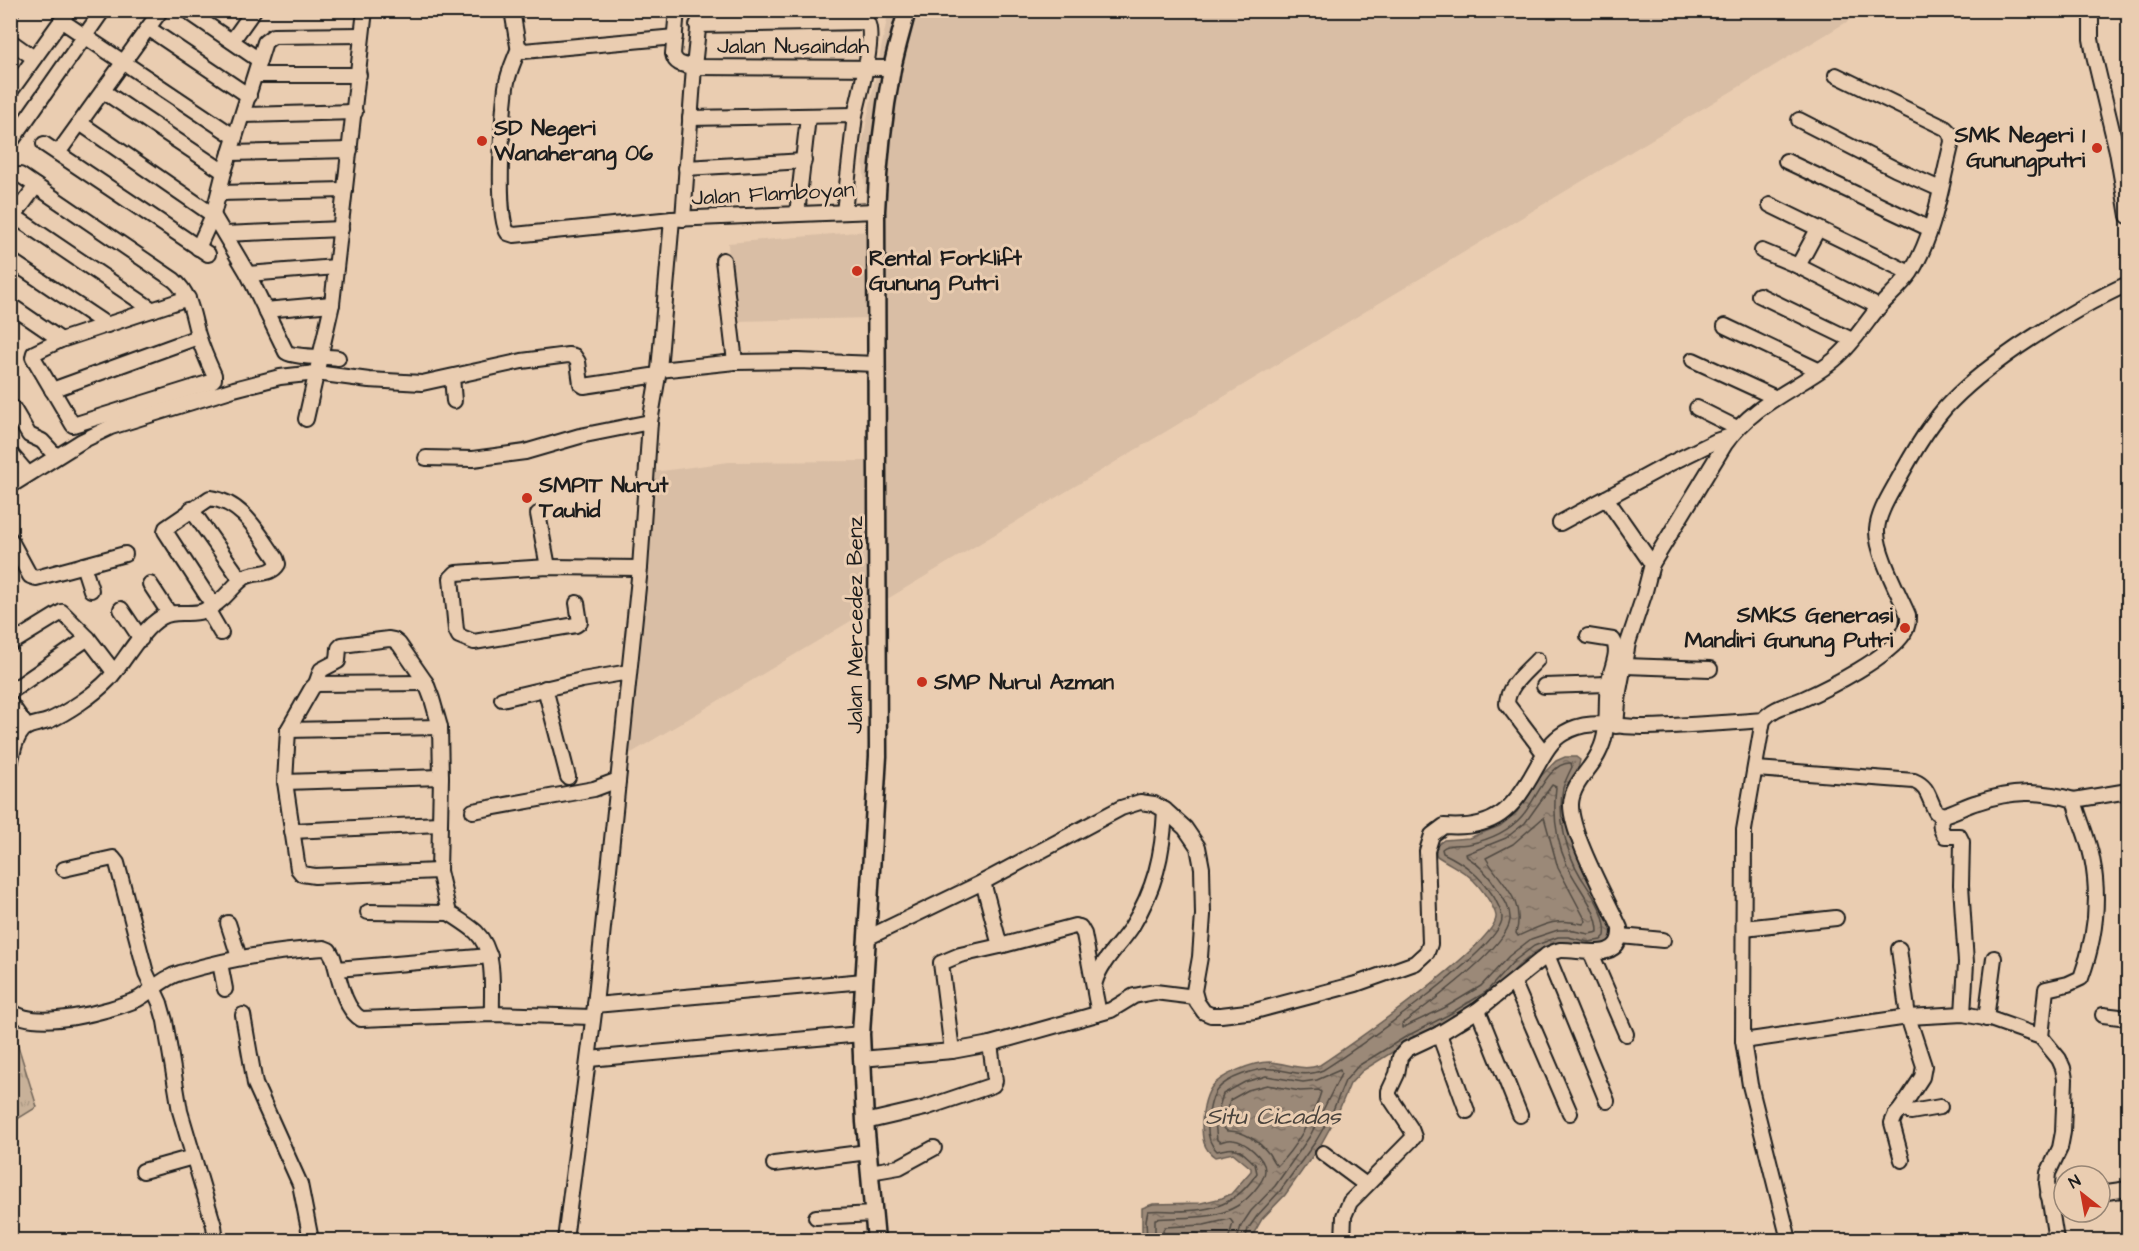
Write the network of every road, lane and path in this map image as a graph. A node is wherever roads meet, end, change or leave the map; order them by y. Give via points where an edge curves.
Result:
1 (103, 10) edge
2 (161, 10) edge
3 (186, 10) edge
4 (254, 10) edge
5 (365, 10) edge
6 (677, 10) edge
7 (700, 10) edge
8 (907, 10) edge
9 (2091, 10) edge
10 (513, 11) edge
11 (203, 15) edge
12 (825, 17) edge
13 (72, 24) edge
14 (697, 25) junction
15 (148, 28) junction
16 (361, 35) junction
17 (675, 37) junction
18 (10, 41) edge
19 (232, 41) junction
20 (519, 48) junction
21 (34, 58) junction
22 (260, 60) junction
23 (124, 62) junction
24 (694, 67) junction
25 (892, 68) junction
26 (865, 69) junction
27 (256, 75) junction
28 (359, 75) junction
29 (1836, 75) dead end
30 (103, 91) junction
31 (10, 92) edge
32 (249, 96) junction
33 (354, 112) junction
34 (243, 115) junction
35 (855, 115) junction
36 (808, 117) junction
37 (690, 118) junction
38 (1798, 120) dead end
39 (80, 123) junction
40 (235, 137) junction
41 (10, 143) edge
42 (44, 144) dead end
43 (350, 150) junction
44 (58, 153) junction
45 (230, 153) junction
46 (804, 161) junction
47 (1786, 161) dead end
48 (686, 168) junction
49 (224, 172) junction
50 (20, 175) dead end
51 (36, 186) junction
52 (1940, 189) junction
53 (345, 190) junction
54 (219, 193) junction
55 (1770, 205) dead end
56 (876, 211) junction
57 (844, 212) junction
58 (797, 214) junction
59 (213, 215) junction
60 (2128, 216) edge
61 (12, 219) edge
62 (677, 219) junction
63 (341, 229) junction
64 (1818, 229) junction
65 (1930, 230) junction
66 (225, 234) junction
67 (1762, 251) dead end
68 (10, 260) edge
69 (723, 260) dead end
70 (1798, 266) junction
71 (336, 267) junction
72 (1910, 273) junction
73 (248, 274) junction
74 (2128, 284) edge
75 (1759, 295) dead end
76 (188, 298) junction
77 (332, 304) junction
78 (10, 305) edge
79 (1879, 307) junction
80 (153, 310) junction
81 (265, 310) junction
82 (107, 325) junction
83 (1725, 326) dead end
84 (198, 337) junction
85 (61, 340) junction
86 (1852, 340) junction
87 (321, 355) junction
88 (338, 358) dead end
89 (1693, 360) dead end
90 (735, 362) junction
91 (877, 364) junction
92 (1818, 370) junction
93 (316, 373) junction
94 (658, 373) junction
95 (452, 377) junction
96 (52, 390) junction
97 (1774, 397) junction
98 (454, 401) dead end
99 (13, 408) dead end
100 (1696, 408) dead end
101 (306, 419) dead end
102 (650, 422) junction
103 (1734, 432) junction
104 (10, 453) edge
105 (56, 456) junction
106 (426, 458) dead end
107 (28, 474) junction
108 (10, 486) edge
109 (1606, 498) junction
110 (191, 509) junction
111 (538, 514) dead end
112 (1560, 523) dead end
113 (10, 539) edge
114 (125, 554) dead end
115 (1652, 564) junction
116 (83, 565) junction
117 (548, 567) junction
118 (640, 568) junction
119 (241, 579) junction
120 (150, 584) dead end
121 (91, 590) dead end
122 (577, 603) dead end
123 (210, 607) junction
124 (121, 609) dead end
125 (169, 613) junction
126 (221, 633) dead end
127 (1588, 636) dead end
128 (88, 638) junction
129 (141, 639) junction
130 (10, 644) edge
131 (1537, 660) dead end
132 (1624, 666) junction
133 (1710, 669) dead end
134 (114, 672) junction
135 (629, 672) junction
136 (426, 683) junction
137 (316, 684) junction
138 (1608, 684) junction
139 (1544, 686) dead end
140 (545, 688) junction
141 (10, 692) edge
142 (502, 699) dead end
143 (10, 703) edge
144 (1763, 720) junction
145 (1611, 725) junction
146 (27, 727) junction
147 (440, 727) junction
148 (288, 730) junction
149 (1544, 753) junction
150 (11, 762) edge
151 (1756, 769) junction
152 (441, 777) junction
153 (568, 777) dead end
154 (618, 780) junction
155 (285, 782) junction
156 (2128, 791) edge
157 (2074, 800) junction
158 (1165, 810) junction
159 (473, 811) dead end
160 (1943, 815) junction
161 (439, 824) junction
162 (292, 831) junction
163 (64, 868) dead end
164 (439, 871) junction
165 (983, 882) junction
166 (368, 912) dead end
167 (449, 913) junction
168 (1836, 918) dead end
169 (228, 923) dead end
170 (1744, 928) junction
171 (1621, 936) junction
172 (867, 938) junction
173 (1663, 940) dead end
174 (1000, 946) junction
175 (1899, 949) dead end
176 (1591, 953) junction
177 (1547, 955) junction
178 (490, 956) junction
179 (239, 957) junction
180 (1994, 958) dead end
181 (220, 963) junction
182 (337, 969) junction
183 (864, 981) junction
184 (1514, 983) junction
185 (1094, 988) junction
186 (153, 989) junction
187 (225, 989) dead end
188 (1196, 997) junction
189 (10, 1010) edge
190 (1478, 1010) junction
191 (594, 1011) junction
192 (492, 1014) junction
193 (1097, 1014) junction
194 (1963, 1014) junction
195 (243, 1015) dead end
196 (2103, 1015) dead end
197 (1908, 1017) junction
198 (2128, 1018) edge
199 (1986, 1019) junction
200 (861, 1034) junction
201 (1439, 1034) junction
202 (1626, 1034) dead end
203 (2041, 1037) junction
204 (1743, 1041) junction
205 (990, 1044) junction
206 (952, 1051) junction
207 (589, 1059) junction
208 (861, 1059) junction
209 (1607, 1101) dead end
210 (1940, 1107) dead end
211 (1901, 1109) junction
212 (1467, 1111) dead end
213 (1570, 1113) dead end
214 (1520, 1115) dead end
215 (865, 1122) junction
216 (934, 1148) dead end
217 (868, 1152) junction
218 (1323, 1153) dead end
219 (194, 1157) junction
220 (1902, 1160) dead end
221 (774, 1164) dead end
222 (143, 1171) dead end
223 (870, 1172) junction
224 (1366, 1185) junction
225 (2128, 1189) edge
226 (2112, 1191) edge
227 (2048, 1195) junction
228 (2052, 1195) edge
229 (874, 1214) junction
230 (816, 1217) dead end
231 (216, 1240) edge
232 (311, 1240) edge
233 (565, 1240) edge
234 (876, 1240) edge
235 (1343, 1240) edge
236 (1789, 1240) edge
237 (2056, 1240) edge

1 - 13 street
2 - 15 street
3 - 11 street
4 - 19 street
5 - 16 street
6 - 17 street
7 - 14 street
8 - 25 main road, Jalan Mercedez Benz
9 - 60 street via 2091,39
10 - 20 street
11 - 19 street
12 - 14 street
12 - 26 street via 869,25
13 - 21 street
13 - 23 street
13 - 41 street
14 - 24 street
15 - 23 street
15 - 32 street
16 - 22 street via 273,36 265,42
16 - 28 street
17 - 20 street via 524,51
17 - 24 street via 674,59
18 - 21 street
19 - 22 street
20 - 62 street, Jalan Flamboyan via 506,87 501,168 504,228 508,233
21 - 31 street
22 - 27 street
23 - 30 street
23 - 40 street
24 - 26 street, Jalan Nusaindah
24 - 37 street
25 - 26 street, Jalan Nusaindah
25 - 56 main road, Jalan Mercedez Benz via 877,169
26 - 35 street
27 - 28 street
27 - 32 street
28 - 33 street
29 - 52 street via 1951,134
30 - 39 street
30 - 49 street
32 - 34 street
33 - 34 street
33 - 43 street
34 - 40 street
35 - 36 street
35 - 57 street
36 - 37 street
36 - 46 street
37 - 48 street
38 - 52 street
39 - 44 street
39 - 59 street
40 - 45 street
42 - 44 street
43 - 45 street
43 - 53 street
44 - 59 street via 203,251
45 - 49 street
46 - 48 street
46 - 58 street
47 - 65 street
48 - 62 street
49 - 54 street
50 - 51 street
51 - 61 street
51 - 76 street via 174,280
52 - 65 street
53 - 54 street
53 - 63 street
54 - 59 street
55 - 64 street
56 - 57 street, Jalan Flamboyan
56 - 91 main road, Jalan Mercedez Benz
57 - 58 street, Jalan Flamboyan
58 - 62 street, Jalan Flamboyan
59 - 66 street
61 - 80 street
62 - 94 street
63 - 66 street
63 - 71 street
64 - 70 street
64 - 72 street
65 - 72 street
66 - 73 street
67 - 70 street
68 - 82 street
69 - 90 street
70 - 79 street
71 - 73 street
71 - 77 street
72 - 79 street
73 - 81 street
74 - 144 street via 2058,320 1982,372 1945,408 1916,448 1878,522 1880,549 1908,615 1904,634 1883,655 1809,696 1769,712
75 - 86 street
76 - 80 street
76 - 84 street
77 - 81 street
77 - 87 street
78 - 85 street
79 - 86 street
80 - 82 street
81 - 87 street via 288,354
82 - 85 street
83 - 92 street
84 - 96 street
84 - 96 street via 214,375 211,382 75,425
85 - 96 street via 33,354
86 - 92 street
87 - 88 street
87 - 93 street
89 - 97 street
90 - 91 street
90 - 94 street
91 - 172 main road, Jalan Mercedez Benz via 878,756
92 - 97 street
93 - 95 street via 422,383
93 - 101 street
93 - 105 street via 234,388 111,427
94 - 95 street via 584,386 578,362 568,355
94 - 102 street
95 - 98 street
97 - 103 street
99 - 105 street via 29,435 42,441
100 - 103 street
102 - 106 street via 525,452 473,459
102 - 118 street
103 - 109 street
103 - 115 street
104 - 107 street
105 - 107 street
107 - 108 street
109 - 112 street
109 - 115 street
110 - 119 street
110 - 119 street via 210,498 226,501 242,511 276,558 278,564 273,570
110 - 123 street via 166,528 166,534
111 - 117 street
113 - 116 street via 32,578
114 - 116 street
115 - 132 street
116 - 121 street
117 - 118 street
117 - 122 street via 452,575 459,636 480,642 576,626 580,622
118 - 135 street
119 - 123 street
120 - 125 street
123 - 125 street via 192,613
123 - 126 street
124 - 129 street
125 - 129 street
127 - 138 street via 1615,642
128 - 130 street via 62,612
128 - 134 street
128 - 141 street
129 - 134 street
131 - 149 street via 1512,687 1507,704
132 - 133 street
132 - 145 street
134 - 146 street via 72,707
135 - 140 street
135 - 154 street
136 - 137 street
136 - 137 street via 399,644 389,639 342,645 338,661 321,669
136 - 147 street
137 - 148 street
138 - 139 street
138 - 145 street
140 - 142 street
140 - 153 street
143 - 146 street
144 - 145 street via 1636,728
144 - 151 street
145 - 149 street via 1572,728
145 - 171 street via 1599,754 1574,792 1571,805 1581,844
146 - 150 street via 18,737
147 - 148 street
147 - 152 street
148 - 155 street
149 - 188 street via 1519,798 1500,814 1476,826 1444,826 1432,835 1427,850 1430,944 1415,963 1356,984 1255,1011 1211,1015 1204,1012
151 - 160 street via 1914,781 1923,784 1936,812
151 - 170 street via 1744,830
152 - 155 street
152 - 161 street
154 - 159 street via 594,789
154 - 191 street
155 - 162 street
156 - 157 street
157 - 160 street via 2014,792
157 - 203 street via 2092,859 2096,911 2093,933 2081,978 2046,988
158 - 165 street via 1140,802 1121,808
158 - 185 street via 1161,857 1152,886 1131,928 1104,963
158 - 188 street via 1185,828 1201,857 1202,939
160 - 194 street via 1942,833 1959,836 1962,842 1966,963
161 - 162 street
161 - 164 street
162 - 164 street via 299,876
163 - 186 street via 116,859
164 - 167 street
165 - 172 street
165 - 174 street
166 - 167 street
167 - 178 street via 475,931
168 - 170 street
169 - 179 street
170 - 204 street
171 - 173 street
171 - 176 street via 1617,945
172 - 183 main road, Jalan Mercedez Benz
174 - 185 street via 1078,926 1084,934
174 - 206 street via 940,963
175 - 197 street
176 - 177 street via 1560,950
176 - 202 street
177 - 184 street
177 - 209 street
178 - 182 street
178 - 192 street
179 - 181 street
179 - 182 street via 324,948 329,950
180 - 199 street
181 - 186 street via 173,975
181 - 187 street
182 - 192 street via 349,1006 361,1019
183 - 191 street
183 - 200 main road, Jalan Mercedez Benz
184 - 190 street
184 - 213 street
185 - 193 street
186 - 189 street via 122,1005 82,1016 32,1019
186 - 219 street via 165,1021 180,1111
188 - 193 street via 1155,992 1134,996
190 - 201 street
190 - 214 street
191 - 192 street
191 - 207 street
193 - 205 street
194 - 197 street
194 - 199 street
195 - 232 street via 255,1084 300,1184
196 - 198 street
197 - 204 street
197 - 211 street via 1924,1066 1922,1077
199 - 203 street
200 - 207 street
200 - 208 main road, Jalan Mercedez Benz
201 - 212 street
201 - 224 street via 1407,1049 1400,1057 1389,1096 1414,1137
203 - 227 street via 2059,1059 2065,1079 2063,1132 2048,1173
204 - 236 street via 1750,1085
205 - 206 street
205 - 215 street via 993,1085 925,1108
206 - 208 street
207 - 233 street
208 - 215 main road, Jalan Mercedez Benz
210 - 211 street via 1917,1112
211 - 220 street via 1892,1123
215 - 217 main road, Jalan Mercedez Benz
216 - 223 street via 899,1167
217 - 221 street
217 - 223 main road, Jalan Mercedez Benz
218 - 224 street
219 - 222 street
219 - 231 street
223 - 229 main road, Jalan Mercedez Benz
224 - 235 street via 1346,1208
225 - 226 street
227 - 228 street
227 - 237 street
229 - 230 street
229 - 234 main road, Jalan Mercedez Benz

